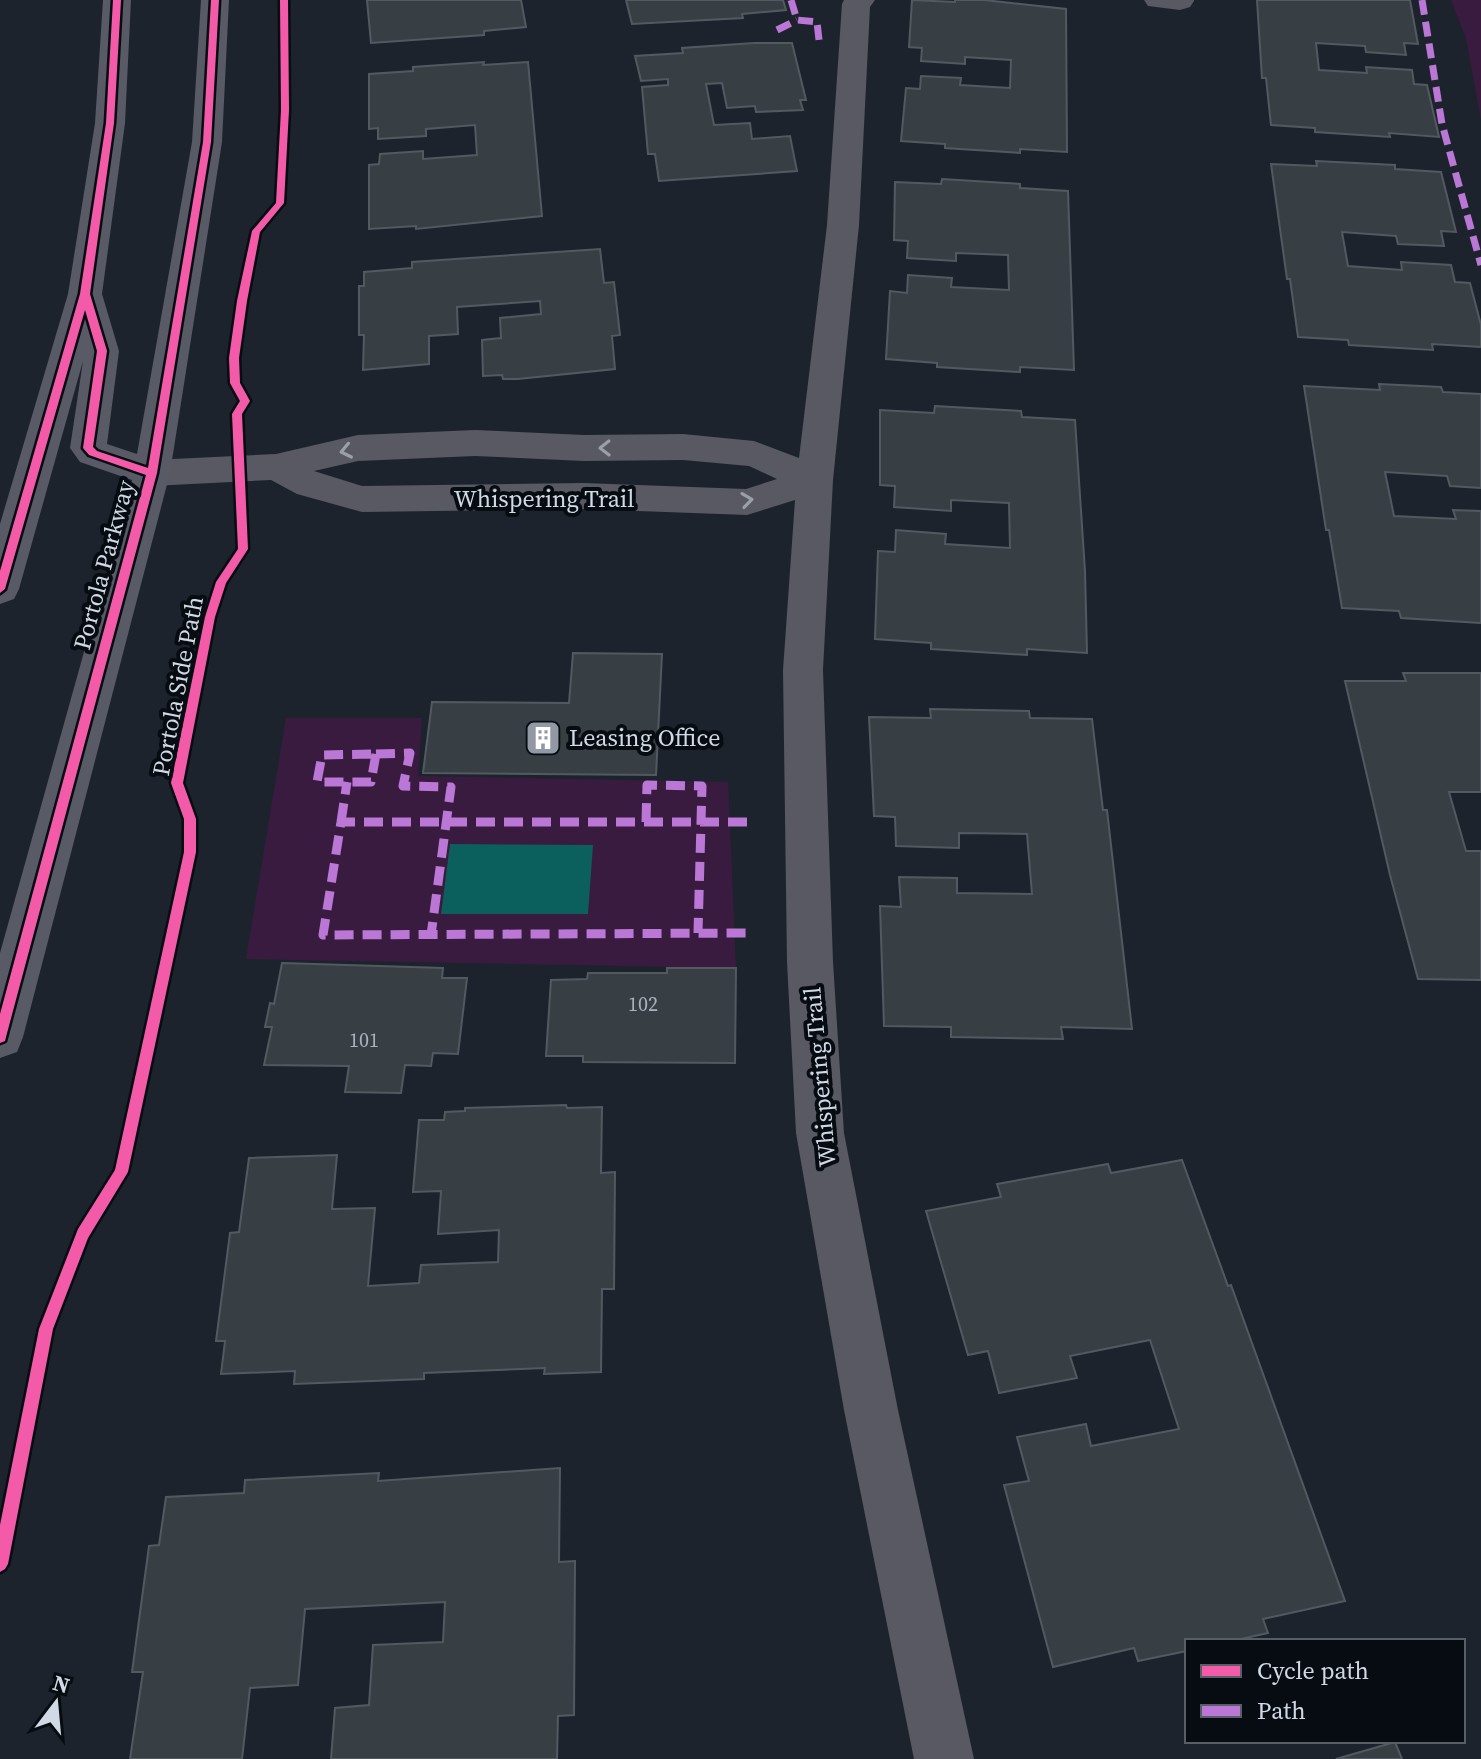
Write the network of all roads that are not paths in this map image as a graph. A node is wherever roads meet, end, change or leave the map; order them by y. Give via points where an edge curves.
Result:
1 (117, 0) edge
2 (215, 0) edge
3 (861, 0) edge
4 (85, 294) junction
5 (276, 467) junction
6 (152, 473) junction
7 (815, 480) junction
8 (0, 589) edge
9 (0, 1037) edge
10 (944, 1759) edge

1 - 4 main road via 110,123
2 - 6 main road, Portola Parkway via 207,142
3 - 7 street, Whispering Trail via 856,4 843,225
4 - 6 main road via 102,351 88,448
4 - 8 main road
5 - 6 street
7 -> 5 street via 754,454 683,447 475,443 358,448
5 -> 7 street, Whispering Trail via 310,485 362,499 584,496 747,502
6 - 9 main road, Portola Parkway
7 - 10 street, Whispering Trail via 803,670 820,1133

